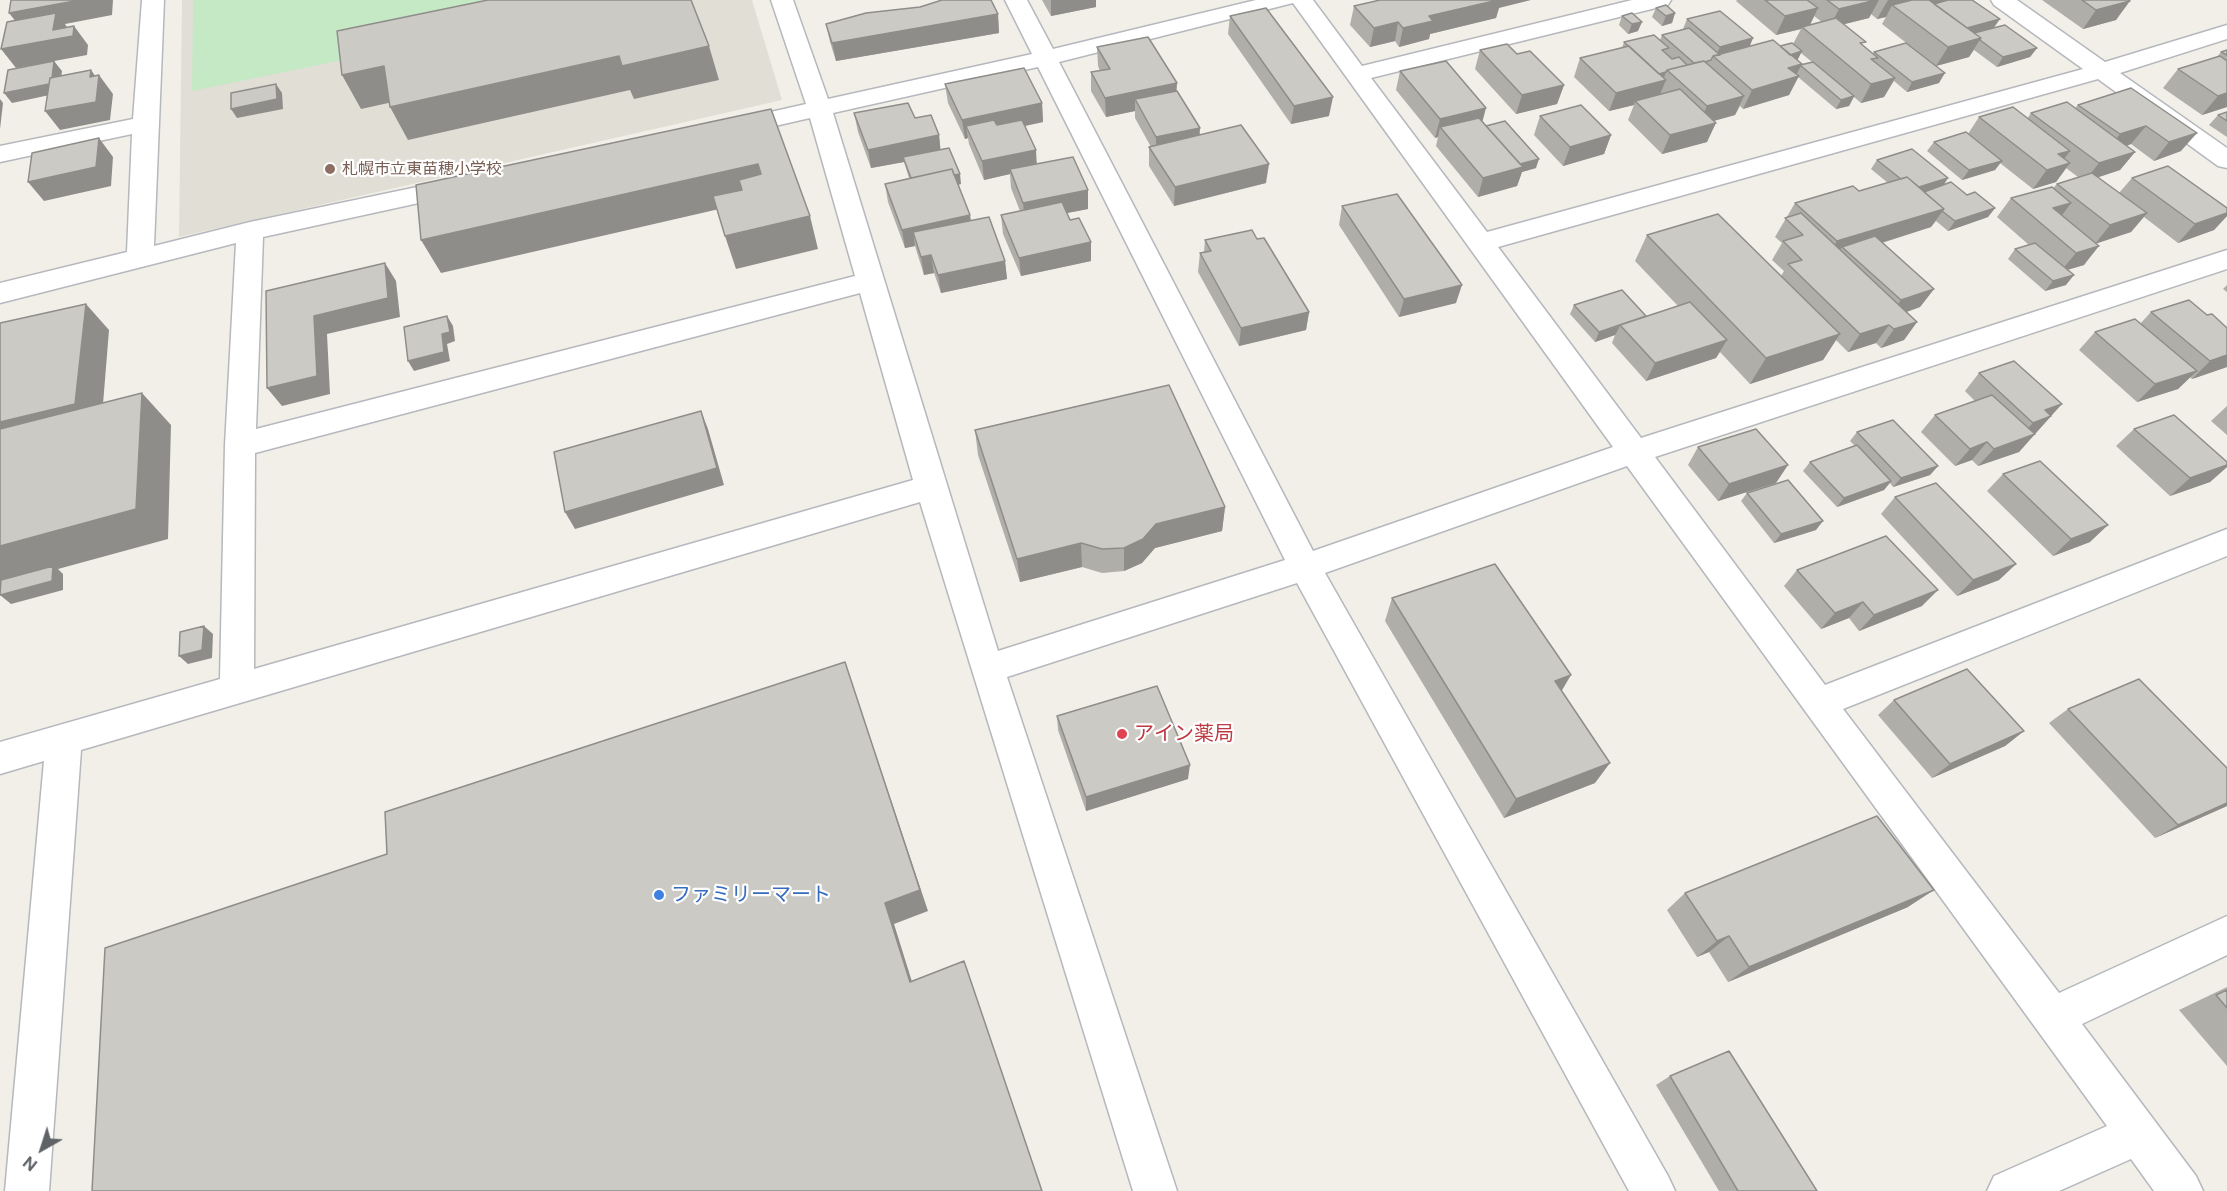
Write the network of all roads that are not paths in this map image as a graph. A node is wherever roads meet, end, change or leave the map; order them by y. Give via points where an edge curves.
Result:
1 (153, 0) edge
2 (783, 0) edge
3 (1016, 0) edge
4 (1284, 0) edge
5 (1302, 0) edge
6 (1660, 0) edge
7 (2002, 0) edge
8 (2227, 33) edge
9 (1045, 58) junction
10 (2102, 71) junction
11 (1356, 74) junction
12 (819, 108) junction
13 (145, 124) junction
14 (705, 134) edge
15 (0, 154) edge
16 (2227, 160) edge
17 (484, 181) edge
18 (250, 231) junction
19 (1481, 243) junction
20 (140, 257) junction
21 (2227, 259) edge
22 (871, 281) junction
23 (0, 293) edge
24 (240, 445) junction
25 (1634, 452) junction
26 (931, 487) junction
27 (2227, 542) edge
28 (1305, 567) junction
29 (987, 669) junction
30 (237, 688) junction
31 (1818, 703) junction
32 (64, 739) junction
33 (0, 758) edge
34 (2227, 935) edge
35 (2053, 1017) junction
36 (2139, 1134) junction
37 (27, 1191) edge
38 (1155, 1191) edge
39 (1653, 1191) edge
40 (2009, 1191) edge
41 (2181, 1191) edge

1 - 13 street
2 - 12 street
3 - 9 street
4 - 9 street
5 - 11 street
6 - 11 street
7 - 10 street
8 - 10 street
9 - 12 street
9 - 28 street
10 - 16 street
10 - 19 street
11 - 19 street
12 - 14 street
12 - 22 street
13 - 15 street
13 - 20 street
17 - 18 street
18 - 20 street
18 - 24 street
19 - 25 street
20 - 23 street
21 - 25 street
22 - 24 street
22 - 26 street
24 - 30 street
25 - 28 street
25 - 31 street
26 - 29 street
26 - 30 street
27 - 31 street
28 - 29 street
28 - 39 street
29 - 38 street
30 - 32 street
31 - 35 street
32 - 33 street
32 - 37 street
34 - 35 street
35 - 36 street
36 - 40 street
36 - 41 street

